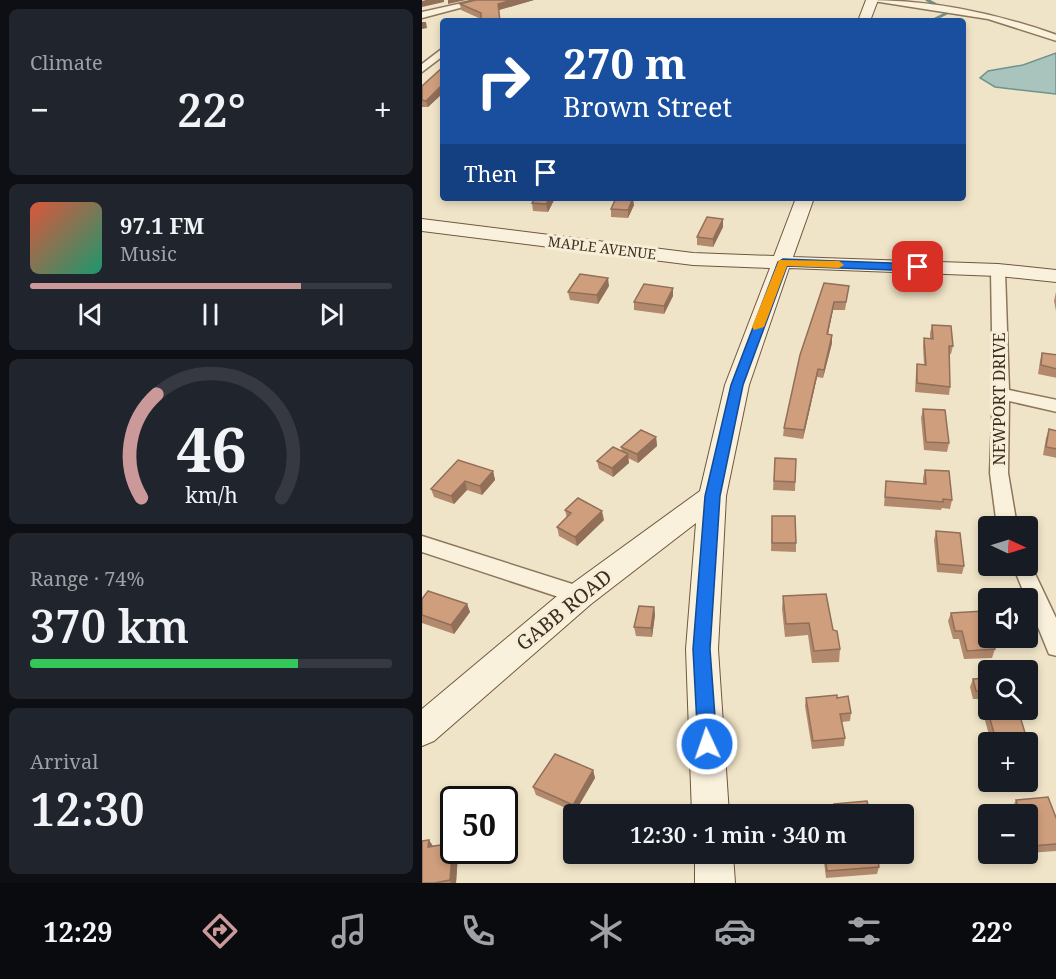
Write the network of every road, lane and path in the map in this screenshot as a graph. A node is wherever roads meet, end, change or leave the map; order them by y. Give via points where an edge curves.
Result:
1 (486, 0) edge
2 (872, 0) edge
3 (437, 12) junction
4 (422, 15) edge
5 (446, 18) edge
6 (865, 18) edge
7 (1056, 38) edge
8 (440, 54) edge
9 (422, 69) edge
10 (804, 201) edge
11 (422, 225) edge
12 (783, 262) junction
13 (998, 270) junction
14 (1056, 276) edge
15 (1001, 394) junction
16 (1056, 406) edge
17 (712, 496) junction
18 (1005, 516) edge
19 (422, 544) edge
20 (1027, 576) edge
21 (580, 595) junction
22 (1056, 647) edge
23 (422, 730) edge
24 (710, 804) edge
25 (714, 864) edge
26 (715, 883) edge

1 - 3 street
2 - 6 street
2 - 7 street via 971,12 1011,21
3 - 4 street
3 - 5 street
8 - 9 street
10 - 12 street
11 - 12 street, MAPLE AVENUE via 693,259
12 - 13 street, MAPLE AVENUE
12 - 17 street via 737,385
13 - 14 street, MAPLE AVENUE
13 - 15 street, NEWPORT DRIVE
15 - 16 street
15 - 18 street, NEWPORT DRIVE via 999,473
17 - 21 street, GABB ROAD
17 - 24 street via 702,649
19 - 21 street
20 - 22 street
21 - 23 street, GABB ROAD
25 - 26 street

